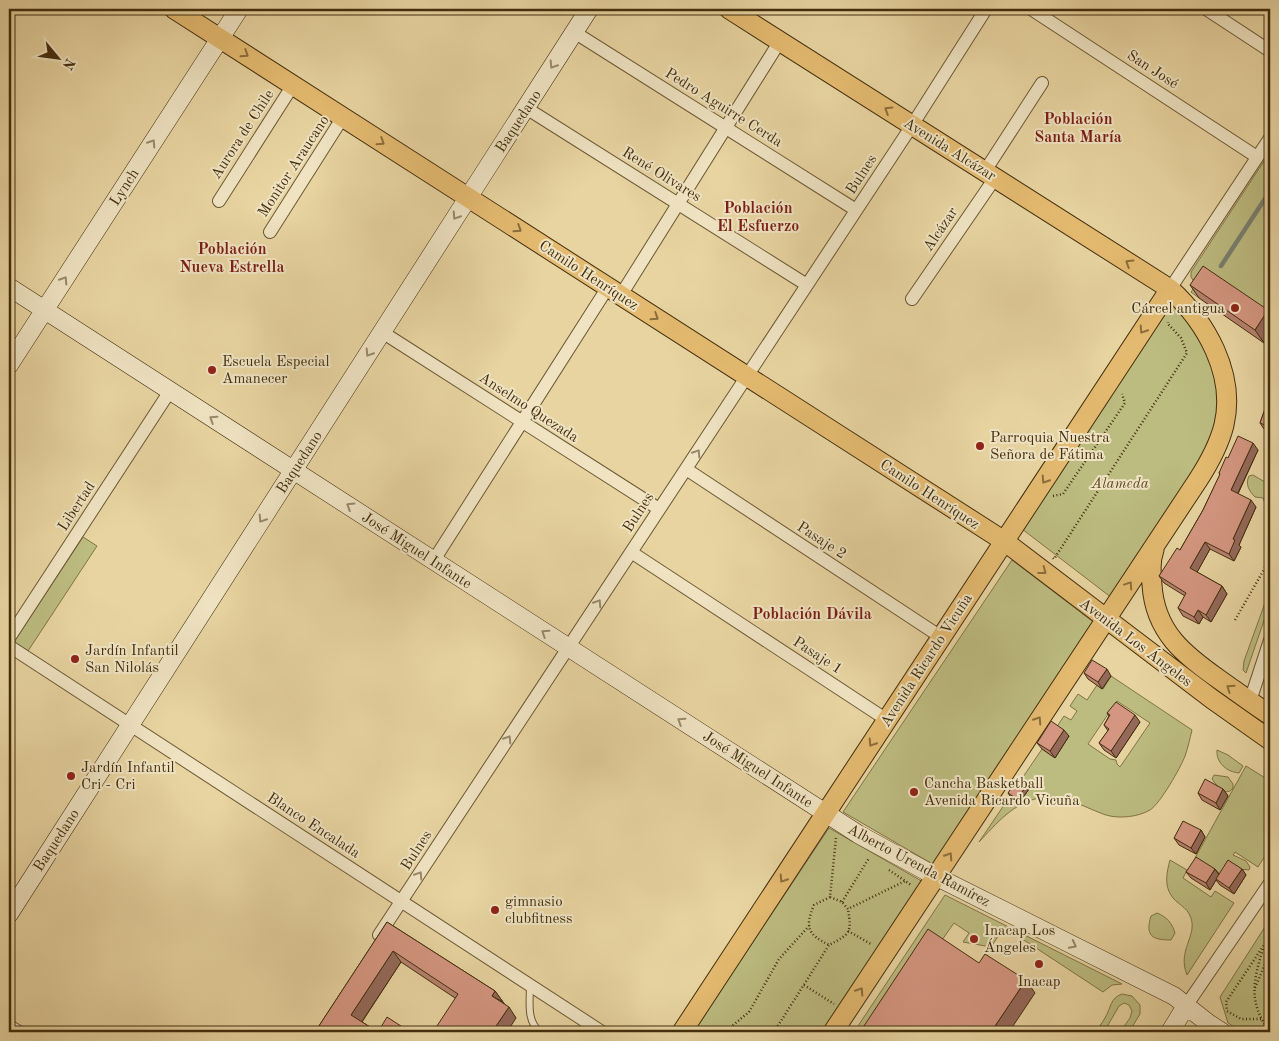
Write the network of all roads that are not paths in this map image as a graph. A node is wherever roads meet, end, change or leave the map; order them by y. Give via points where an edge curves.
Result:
1 (174, 9) edge
2 (239, 9) edge
3 (589, 9) edge
4 (729, 9) edge
5 (986, 9) edge
6 (1031, 9) edge
7 (1206, 9) edge
8 (574, 32) junction
9 (220, 38) junction
10 (780, 41) junction
11 (1270, 51) edge
12 (1042, 83) dead end
13 (293, 85) junction
14 (526, 108) junction
15 (343, 117) junction
16 (912, 125) junction
17 (726, 128) junction
18 (1270, 138) edge
19 (1257, 157) junction
20 (990, 175) junction
21 (468, 197) junction
22 (219, 201) dead end
23 (678, 204) junction
24 (856, 210) junction
25 (270, 232) dead end
26 (807, 285) junction
27 (9, 287) edge
28 (1170, 289) junction
29 (614, 291) junction
30 (912, 299) dead end
31 (44, 310) junction
32 (382, 332) junction
33 (9, 365) edge
34 (747, 376) junction
35 (170, 391) junction
36 (522, 422) junction
37 (686, 469) junction
38 (293, 471) junction
39 (659, 509) junction
40 (1004, 541) junction
41 (1155, 546) junction
42 (631, 552) junction
43 (434, 560) junction
44 (1105, 619) junction
45 (941, 637) junction
46 (9, 638) edge
47 (1270, 640) edge
48 (9, 646) edge
49 (568, 648) junction
50 (1250, 701) junction
51 (1270, 715) edge
52 (887, 720) junction
53 (130, 725) junction
54 (1270, 740) edge
55 (826, 813) junction
56 (935, 876) junction
57 (1270, 883) edge
58 (402, 902) junction
59 (9, 914) edge
60 (375, 942) edge
61 (530, 985) junction
62 (1186, 1006) junction
63 (9, 1026) edge
64 (1210, 1029) edge
65 (19, 1032) edge
66 (541, 1032) edge
67 (602, 1032) edge
68 (682, 1032) edge
69 (833, 1032) edge
70 (1170, 1032) edge

1 - 9 main road, Camilo Henríquez
2 - 9 street, Lynch
3 - 8 street, Baquedano
4 - 10 main road, Avenida Alcázar
5 - 16 street, Bulnes
6 - 19 street, San José
7 - 11 street
8 -> 14 street, Baquedano
8 - 17 street, Pedro Aguirre Cerda
9 -> 13 main road, Camilo Henríquez
31 -> 9 street, Lynch
16 -> 10 main road, Avenida Alcázar
10 - 17 street
12 - 20 street, Alcázar
13 - 15 main road, Camilo Henríquez
13 - 22 street, Aurora de Chile
14 - 21 street, Baquedano
14 - 23 street, René Olivares
15 -> 21 main road, Camilo Henríquez
15 - 25 street, Monitor Araucano
16 - 20 main road, Avenida Alcázar
16 - 24 street, Bulnes
17 - 23 street
17 - 24 street, Pedro Aguirre Cerda
18 - 19 street, Avenida Ricardo Vicuña
19 - 28 street, Avenida Ricardo Vicuña
28 -> 20 main road, Avenida Alcázar
20 - 30 street, Alcázar
21 -> 29 main road, Camilo Henríquez
21 -> 32 street, Baquedano
23 - 26 street, René Olivares
23 - 29 street
24 - 26 street, Bulnes
26 - 34 street, Bulnes
27 - 31 street, José Miguel Infante
28 -> 40 main road, Avenida Ricardo Vicuña
28 - 41 main road via 1196,317 1214,347 1223,375 1227,406 1224,425 1210,460
29 -> 34 main road, Camilo Henríquez
29 - 36 street
31 - 33 street, Lynch
31 - 35 street, José Miguel Infante
32 - 36 street, Anselmo Quezada
32 -> 38 street, Baquedano
37 -> 34 street, Bulnes
34 - 40 main road, Camilo Henríquez
38 -> 35 street, José Miguel Infante
35 - 46 street, Libertad
36 - 39 street, Anselmo Quezada
36 - 43 street
37 - 39 street, Bulnes
37 - 45 street, Pasaje 2
43 -> 38 street, José Miguel Infante
38 -> 53 street, Baquedano
39 - 42 street, Bulnes
40 -> 44 main road, Avenida Los Ángeles
40 - 45 main road, Avenida Ricardo Vicuña
44 -> 41 main road
50 -> 41 main road, Avenida Los Ángeles via 1178,648 1165,629 1152,592
49 -> 42 street, Bulnes
42 - 52 street, Pasaje 1
49 -> 43 street, José Miguel Infante
44 - 54 main road, Avenida Los Ángeles
56 -> 44 main road
45 - 52 main road, Avenida Ricardo Vicuña
47 - 50 street
48 - 53 street, Blanco Encalada
55 -> 49 street, José Miguel Infante
58 -> 49 street, Bulnes
50 - 51 main road, Avenida Los Ángeles
52 -> 55 main road, Avenida Ricardo Vicuña
53 - 58 street, Blanco Encalada
53 - 59 street, Baquedano
55 - 56 street, Alberto Urenda Ramírez
55 -> 68 main road, Avenida Ricardo Vicuña
56 -> 62 street, Alberto Urenda Ramírez via 1174,996
69 -> 56 main road
57 - 62 street
58 - 60 street, Bulnes
58 - 61 street, Blanco Encalada
61 - 66 lane via 530,1019
61 - 67 street, Blanco Encalada
62 - 64 street, Alberto Urenda Ramírez
62 - 70 street
63 - 65 street

